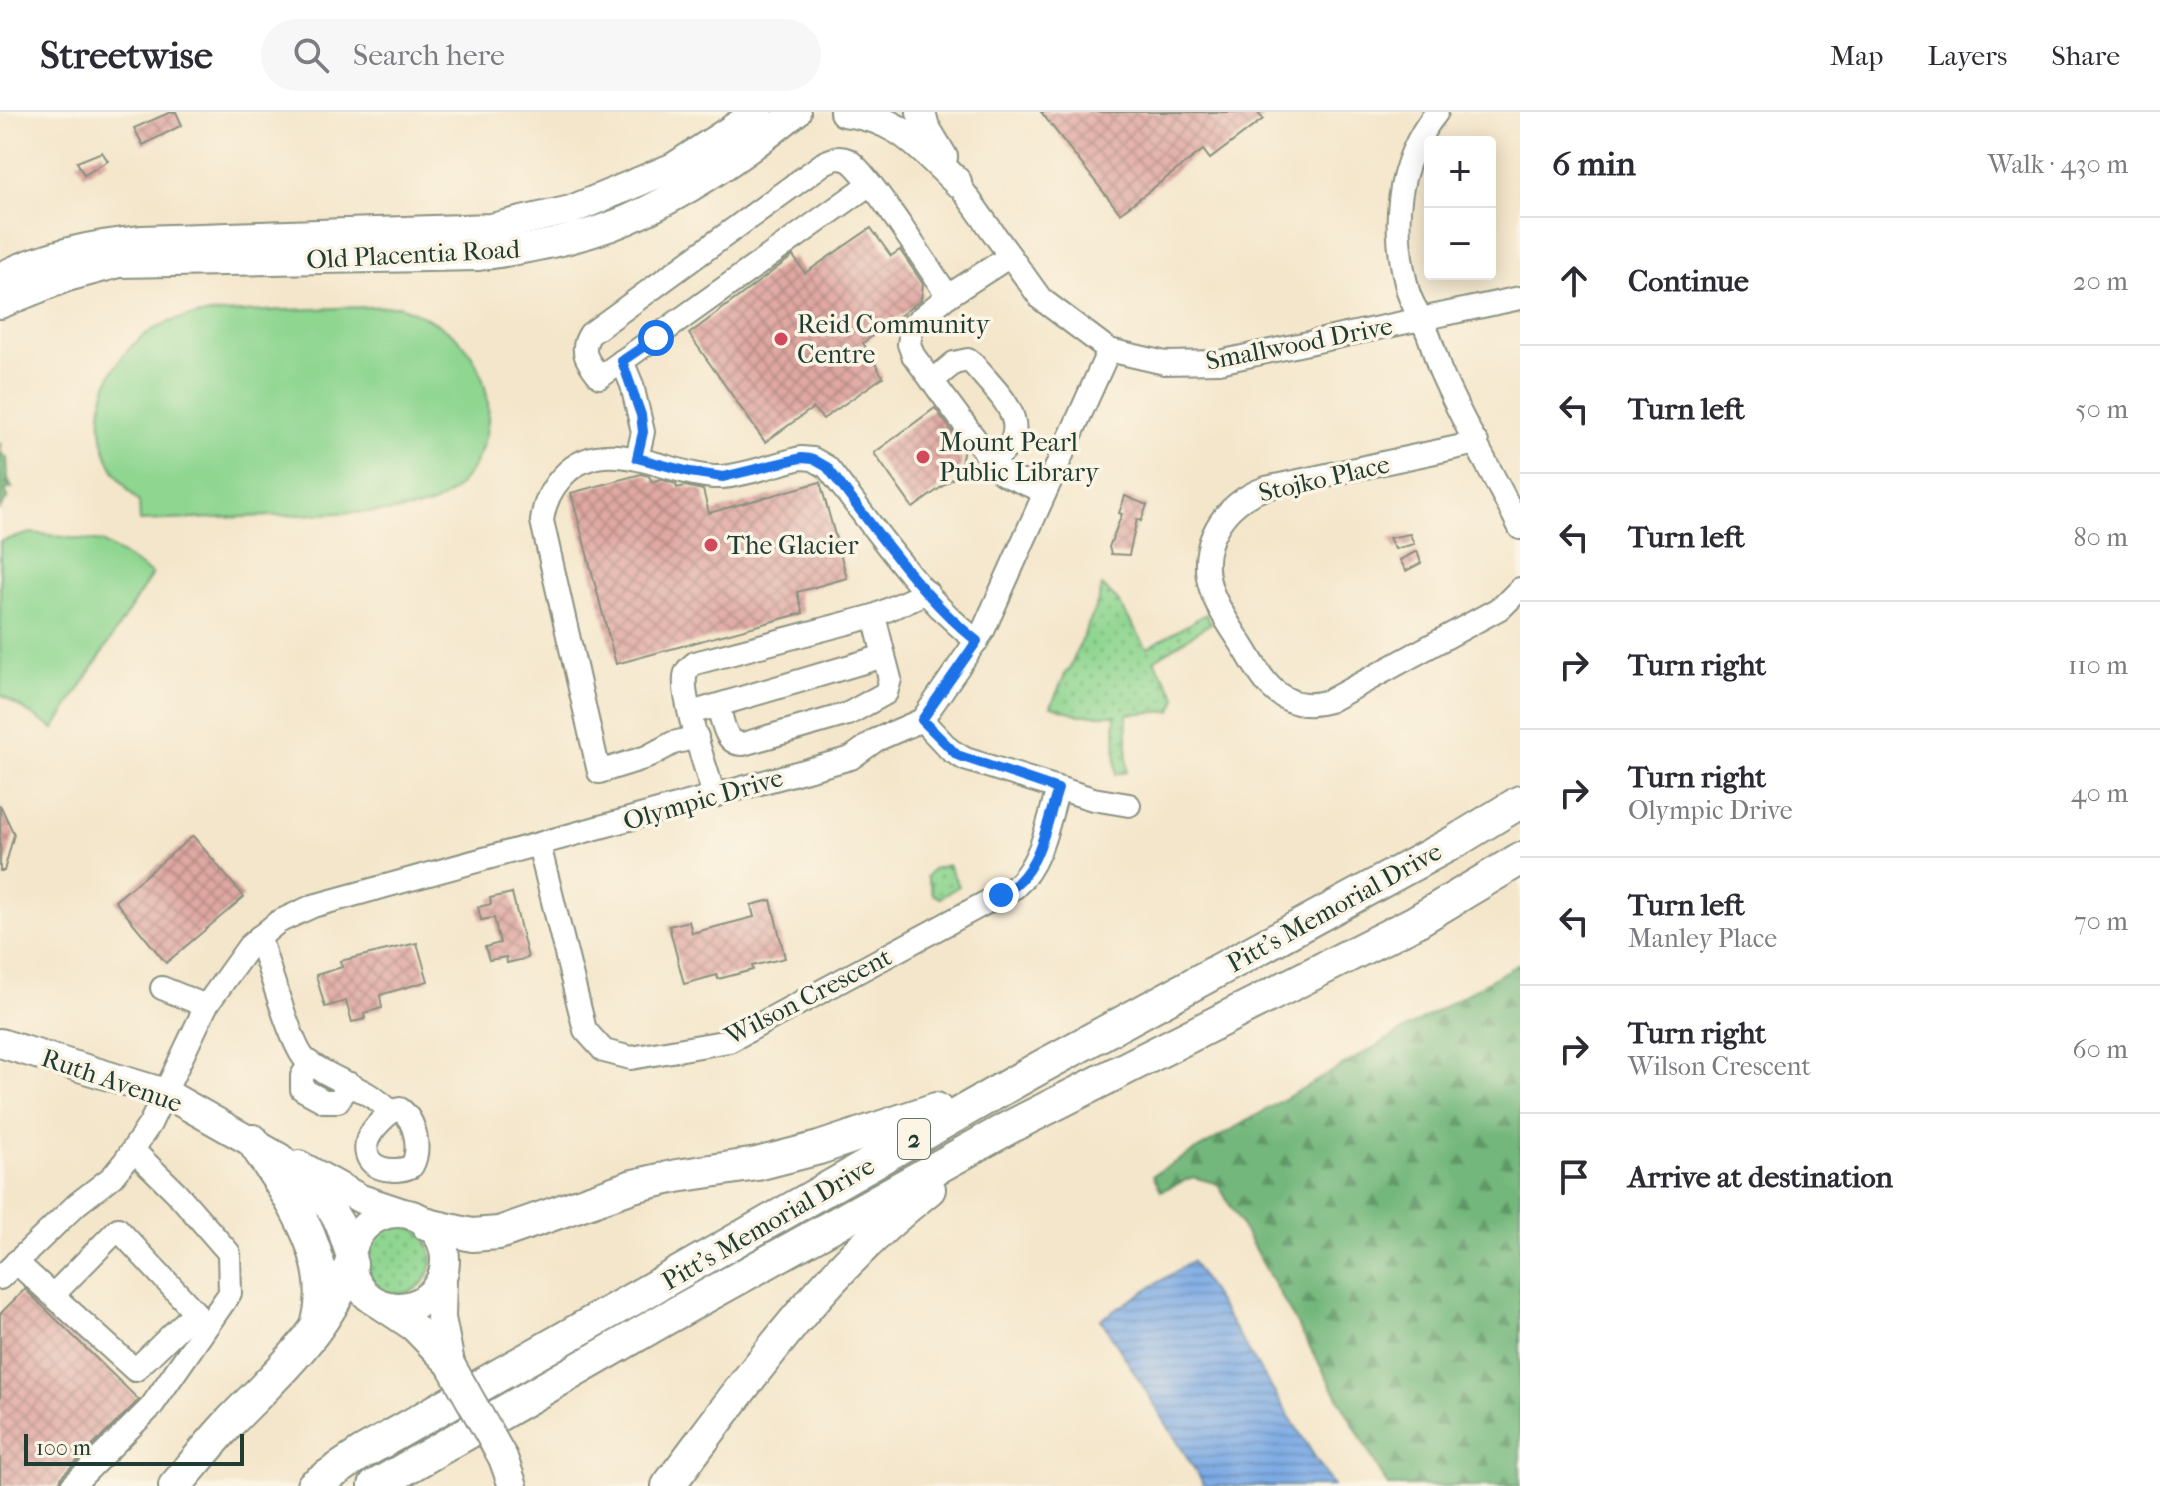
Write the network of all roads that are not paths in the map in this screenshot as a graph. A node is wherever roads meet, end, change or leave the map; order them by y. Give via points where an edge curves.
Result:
1 (844, 112) edge
2 (900, 112) edge
3 (921, 112) edge
4 (1437, 112) edge
5 (786, 115) edge
6 (957, 182) junction
7 (870, 184) junction
8 (1010, 256) junction
9 (0, 277) edge
10 (948, 296) junction
11 (1520, 298) edge
12 (0, 304) edge
13 (1422, 319) junction
14 (1109, 350) junction
15 (622, 361) junction
16 (932, 381) junction
17 (1477, 443) junction
18 (637, 458) junction
19 (992, 461) junction
20 (1045, 492) junction
21 (1520, 528) edge
22 (1520, 589) edge
23 (927, 592) junction
24 (874, 616) junction
25 (977, 641) junction
26 (884, 656) junction
27 (718, 705) junction
28 (691, 713) junction
29 (922, 720) junction
30 (697, 737) junction
31 (1058, 789) junction
32 (714, 796) junction
33 (1520, 802) edge
34 (1129, 805) dead end
35 (539, 845) junction
36 (1520, 859) edge
37 (259, 937) junction
38 (162, 988) dead end
39 (206, 1006) junction
40 (0, 1043) edge
41 (1039, 1068) junction
42 (165, 1093) junction
43 (391, 1112) dead end
44 (1008, 1128) junction
45 (253, 1141) junction
46 (133, 1150) junction
47 (280, 1158) junction
48 (416, 1219) junction
49 (351, 1260) junction
50 (8, 1270) edge
51 (442, 1277) junction
52 (54, 1294) junction
53 (375, 1301) junction
54 (315, 1333) junction
55 (450, 1364) junction
56 (512, 1475) edge
57 (72, 1486) edge
58 (175, 1486) edge
59 (313, 1486) edge
60 (375, 1486) edge
61 (668, 1486) edge

1 - 6 main road via 877,117 902,130
2 - 6 street, Smallwood Drive
3 - 6 main road
4 - 13 street via 1411,157 1397,216 1408,292
5 - 9 main road, Old Placentia Road via 571,210 491,228 101,244 56,254
5 - 12 main road, Old Placentia Road via 692,185 644,212 537,248 479,256 119,263
6 - 8 street, Smallwood Drive
7 - 10 street
7 - 15 street
7 - 15 street via 844,158 824,163 585,341 586,358 600,377
8 - 10 street
8 - 14 street, Smallwood Drive via 1041,299
10 - 16 street via 916,319 909,333 913,355
11 - 13 street, Smallwood Drive
13 - 14 street, Smallwood Drive via 1219,362 1165,363
13 - 17 street
14 - 20 street
15 - 18 street via 641,415
16 - 19 street
16 - 19 street via 954,363 968,360 1012,410 1010,446
17 - 21 street
17 - 22 street, Stojko Place via 1246,496 1229,510 1211,539 1211,589 1270,688 1286,699 1311,704 1329,701 1502,607
18 - 23 street via 723,477 813,459 827,467
18 - 30 street via 609,455 564,473 548,493 542,521 599,772
19 - 20 street via 1003,474
20 - 25 street
23 - 24 street
23 - 25 street
24 - 26 street
24 - 28 street via 695,663 684,679
25 - 29 street
26 - 27 street
26 - 27 street via 890,679 886,693 848,714 734,744
27 - 28 street
28 - 30 street
29 - 31 street via 957,755
29 - 32 street, Olympic Drive via 876,740 851,758
30 - 32 street
31 - 34 street
31 - 35 street, Wilson Crescent via 1036,857 1015,887 738,1038 640,1058 604,1051 585,1030
32 - 35 street, Olympic Drive
33 - 41 highway, Pitt's Memorial Drive / 2
35 - 37 street, Olympic Drive via 313,906
36 - 44 highway, Pitt's Memorial Drive / 2 via 1415,922
37 - 39 street, Olympic Drive
37 - 43 street via 298,1052 373,1095
38 - 39 street
39 - 42 street, Olympic Drive
40 - 42 main road, Ruth Avenue
41 - 48 highway via 847,1139 757,1164 643,1183 499,1233 472,1235
41 - 59 highway, Pitt's Memorial Drive / 2 via 362,1453
42 - 45 main road, Ruth Avenue
42 - 46 street, Olympic Drive
44 - 60 highway, Pitt's Memorial Drive / 2
44 - 61 highway via 904,1208 814,1296
45 - 47 main road, Ruth Avenue
45 - 54 highway via 294,1204 318,1261 322,1308
46 - 50 street, Olympic Drive via 112,1177
46 - 57 street via 229,1253 230,1293 151,1407
47 - 48 main road via 361,1199
47 - 49 main road, Ruth Avenue via 329,1206
48 - 49 main road via 388,1214 370,1222 356,1239
48 - 51 main road via 443,1245
49 - 53 main road via 356,1283
49 - 54 highway via 338,1296
50 - 52 street
51 - 53 main road via 432,1292 412,1304
51 - 55 main road via 441,1318
52 - 52 street via 135,1370 195,1312 118,1229
53 - 55 main road via 414,1327
54 - 58 highway
55 - 56 main road, bridge

